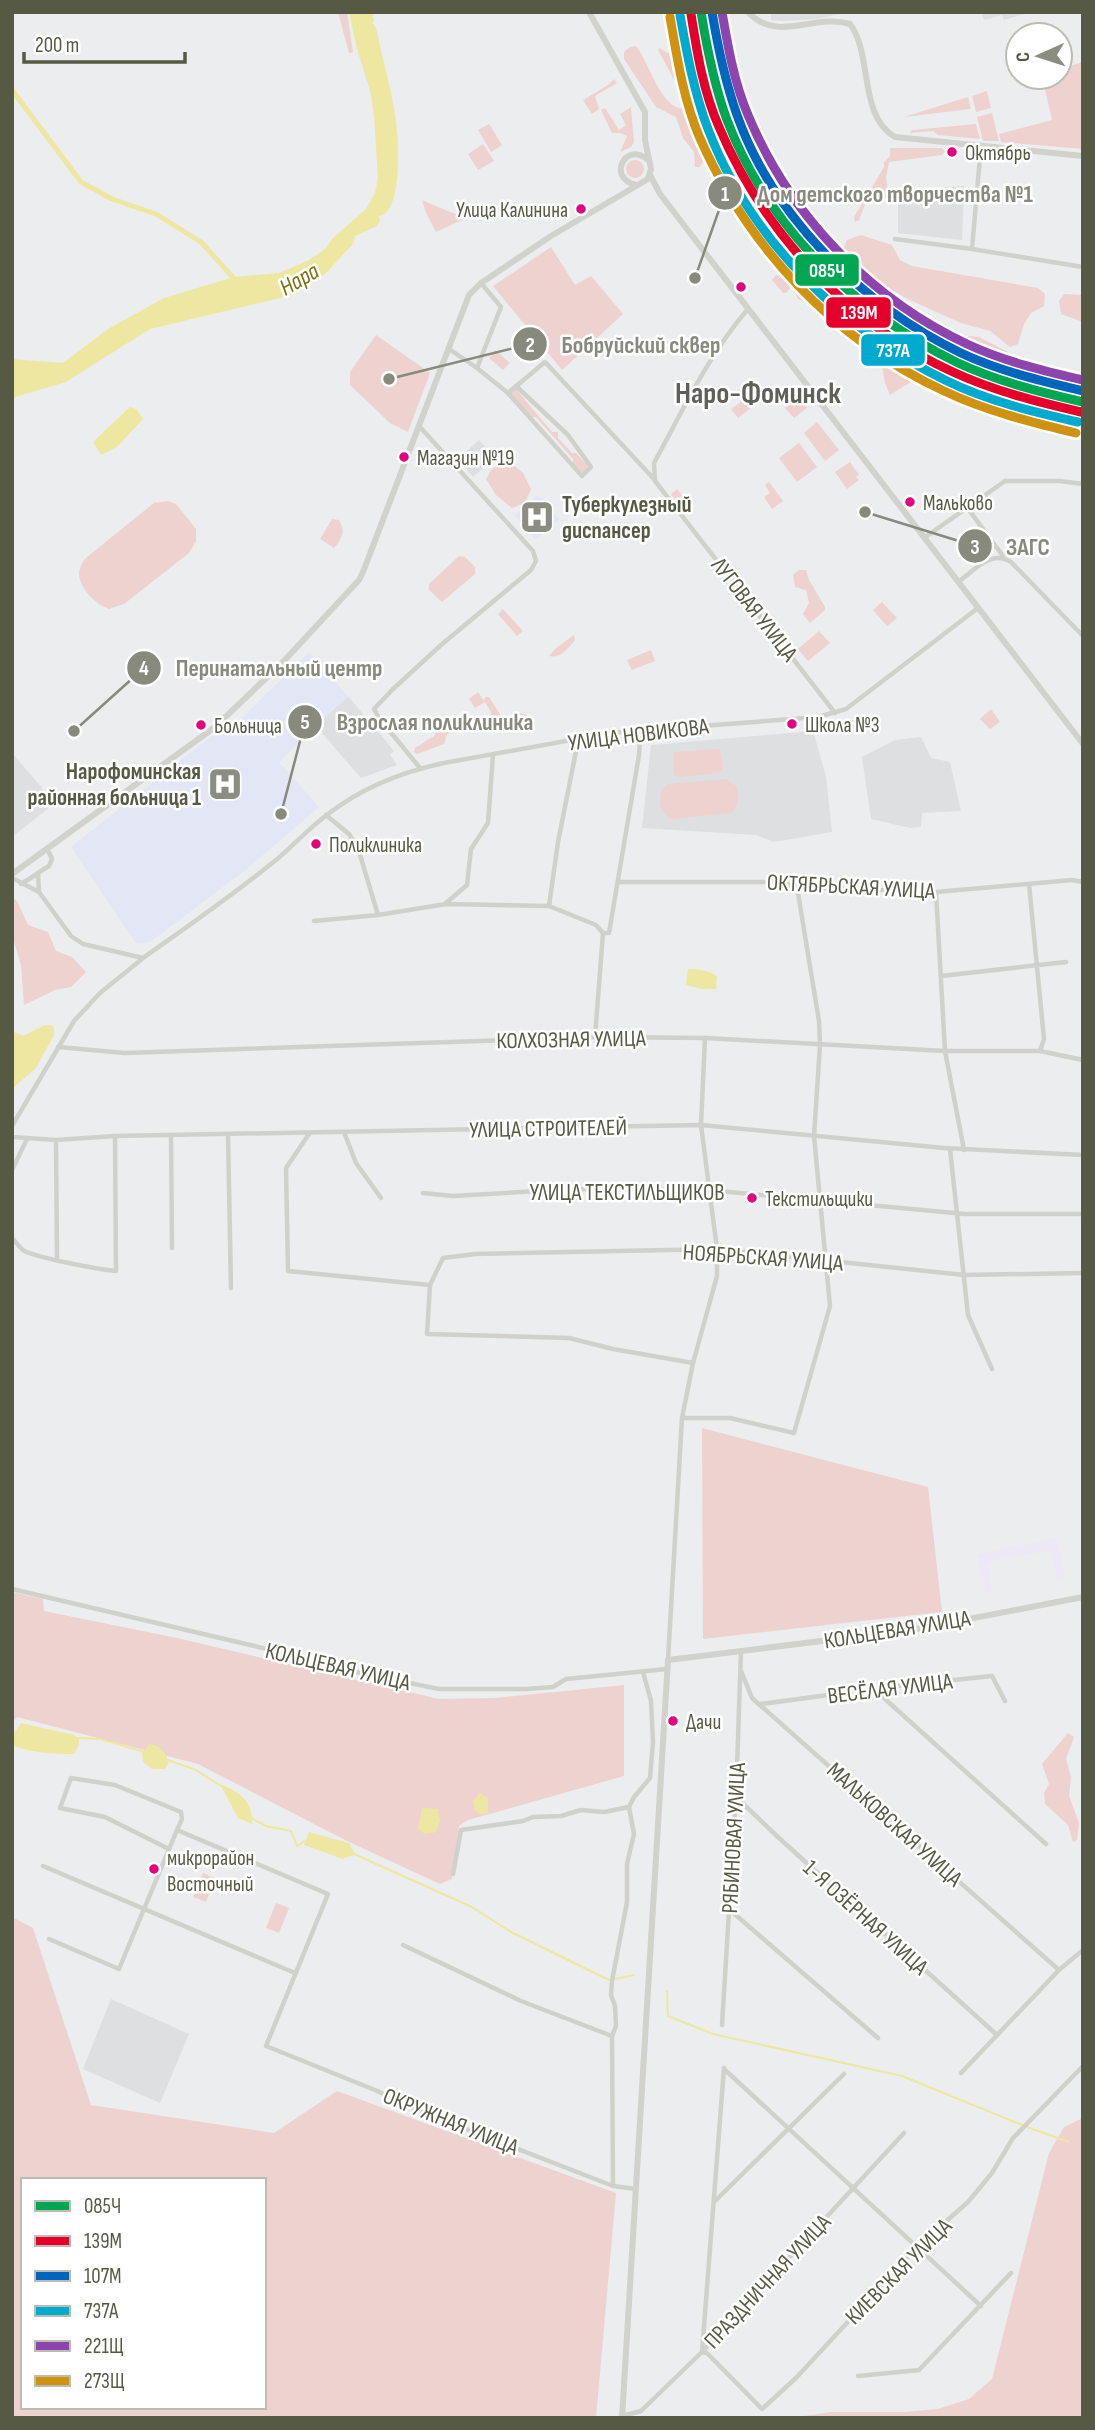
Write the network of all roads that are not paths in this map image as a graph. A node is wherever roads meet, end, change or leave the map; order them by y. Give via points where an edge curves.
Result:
1 (589, 12) edge
2 (748, 12) edge
3 (645, 140) junction
4 (981, 145) junction
5 (634, 154) junction
6 (1083, 156) edge
7 (649, 161) junction
8 (650, 175) junction
9 (625, 180) junction
10 (640, 185) junction
11 (653, 185) junction
12 (622, 193) junction
13 (895, 239) dead end
14 (972, 249) junction
15 (1083, 267) edge
16 (481, 283) junction
17 (748, 309) junction
18 (449, 349) junction
19 (477, 368) junction
20 (516, 386) junction
21 (508, 393) junction
22 (419, 426) junction
23 (655, 481) junction
24 (1083, 484) edge
25 (966, 506) junction
26 (925, 538) junction
27 (1003, 556) junction
28 (958, 582) junction
29 (978, 608) junction
30 (1083, 636) edge
31 (835, 713) junction
32 (635, 731) junction
33 (578, 741) junction
34 (1083, 744) edge
35 (494, 755) junction
36 (419, 768) junction
37 (326, 815) junction
38 (47, 848) junction
39 (38, 873) junction
40 (12, 876) edge
41 (618, 882) junction
42 (1083, 882) edge
43 (21, 884) junction
44 (1028, 884) junction
45 (797, 887) junction
46 (936, 891) junction
47 (39, 892) junction
48 (446, 904) junction
49 (549, 906) junction
50 (378, 915) junction
51 (314, 921) dead end
52 (603, 933) junction
53 (143, 958) junction
54 (1066, 962) dead end
55 (1037, 965) junction
56 (941, 976) junction
57 (595, 1037) junction
58 (705, 1038) junction
59 (820, 1045) junction
60 (58, 1047) junction
61 (945, 1051) junction
62 (1040, 1051) junction
63 (1083, 1060) edge
64 (701, 1125) junction
65 (12, 1126) edge
66 (344, 1132) junction
67 (309, 1133) junction
68 (228, 1135) junction
69 (115, 1136) junction
70 (171, 1136) junction
71 (814, 1136) junction
72 (12, 1137) edge
73 (27, 1139) junction
74 (56, 1140) junction
75 (950, 1149) junction
76 (964, 1150) junction
77 (1083, 1155) edge
78 (12, 1170) edge
79 (708, 1190) junction
80 (423, 1193) dead end
81 (381, 1198) dead end
82 (819, 1199) junction
83 (957, 1214) junction
84 (1083, 1214) edge
85 (12, 1238) edge
86 (172, 1248) dead end
87 (717, 1249) junction
88 (57, 1258) junction
89 (825, 1261) junction
90 (1083, 1273) edge
91 (964, 1275) junction
92 (430, 1285) junction
93 (231, 1288) dead end
94 (693, 1363) junction
95 (992, 1369) dead end
96 (682, 1418) junction
97 (12, 1590) edge
98 (1083, 1597) edge
99 (741, 1651) junction
100 (668, 1660) junction
101 (667, 1669) junction
102 (741, 1671) junction
103 (643, 1672) junction
104 (874, 1690) junction
105 (1005, 1702) dead end
106 (760, 1704) junction
107 (736, 1797) junction
108 (629, 1807) junction
109 (177, 1830) junction
110 (1046, 1844) dead end
111 (169, 1849) junction
112 (43, 1866) dead end
113 (453, 1874) dead end
114 (145, 1909) junction
115 (730, 1909) junction
116 (49, 1939) dead end
117 (403, 1945) dead end
118 (1083, 1950) edge
119 (1059, 1970) junction
120 (295, 1973) junction
121 (722, 2025) dead end
122 (997, 2035) junction
123 (612, 2036) junction
124 (878, 2038) dead end
125 (1083, 2066) edge
126 (961, 2073) dead end
127 (844, 2074) dead end
128 (790, 2129) junction
129 (904, 2133) dead end
130 (612, 2186) junction
131 (853, 2188) junction
132 (637, 2189) junction
133 (713, 2203) junction
134 (918, 2246) junction
135 (1011, 2273) dead end
136 (981, 2306) junction
137 (702, 2352) junction
138 (858, 2376) dead end
139 (622, 2417) edge

1 - 3 street via 640,100
2 - 4 street via 772,28 830,21 849,24 857,33 879,122 890,134
3 - 5 street
3 - 7 street
4 - 6 street
4 - 14 street
5 - 7 street
5 - 9 street via 623,161
7 - 8 street
8 - 10 street
8 - 11 street
9 - 10 street
9 - 12 street
10 - 11 street
10 - 12 street
11 - 17 street
12 - 16 street
13 - 14 street
14 - 15 street
16 - 18 street via 469,295
16 - 19 street via 501,307
17 - 23 street, ЛУГОВАЯ УЛИЦА via 716,352 654,463
17 - 26 street
18 - 19 street
18 - 22 street
19 - 21 street
20 - 21 street
20 - 21 street via 568,435 591,467 588,473 582,476
20 - 23 street via 545,362
22 - 36 street via 533,551 536,562 374,709
22 - 38 street via 359,580 215,727
23 - 31 street, ЛУГОВАЯ УЛИЦА
24 - 25 street via 1005,481
25 - 26 street
25 - 27 street
26 - 28 street
27 - 28 street via 993,557
27 - 30 street
28 - 29 street
29 - 31 street, УЛИЦА НОВИКОВА
29 - 34 street
31 - 32 street, УЛИЦА НОВИКОВА
32 - 33 street, УЛИЦА НОВИКОВА
32 - 41 street via 639,755
33 - 35 street, УЛИЦА НОВИКОВА
33 - 49 street
35 - 36 street, УЛИЦА НОВИКОВА
35 - 48 street via 488,823 471,849 467,885
36 - 37 street, УЛИЦА НОВИКОВА via 355,794
37 - 50 street via 358,848
37 - 53 street, УЛИЦА НОВИКОВА via 276,860
38 - 39 street via 52,859
38 - 40 street
39 - 43 street
39 - 47 street
40 - 43 street
41 - 45 street, ОКТЯБРЬСКАЯ УЛИЦА via 777,882
41 - 52 street via 609,933
42 - 44 street, ОКТЯБРЬСКАЯ УЛИЦА
43 - 47 street
44 - 46 street, ОКТЯБРЬСКАЯ УЛИЦА
44 - 55 street
45 - 46 street, ОКТЯБРЬСКАЯ УЛИЦА
45 - 59 street
46 - 56 street
47 - 53 street via 71,936 83,944
48 - 49 street
48 - 50 street
49 - 52 street via 596,925
50 - 51 street
52 - 57 street
53 - 60 street, УЛИЦА НОВИКОВА via 100,993
54 - 55 street
55 - 56 street
55 - 62 street via 1044,1040
56 - 61 street
57 - 58 street, КОЛХОЗНАЯ УЛИЦА
57 - 60 street, КОЛХОЗНАЯ УЛИЦА via 125,1053
58 - 59 street, КОЛХОЗНАЯ УЛИЦА
58 - 64 street
59 - 61 street, КОЛХОЗНАЯ УЛИЦА
59 - 71 street
60 - 65 street, УЛИЦА НОВИКОВА
61 - 62 street, КОЛХОЗНАЯ УЛИЦА
61 - 76 street
62 - 63 street, КОЛХОЗНАЯ УЛИЦА
64 - 66 street, УЛИЦА СТРОИТЕЛЕЙ
64 - 71 street, УЛИЦА СТРОИТЕЛЕЙ
64 - 79 street
66 - 67 street, УЛИЦА СТРОИТЕЛЕЙ
66 - 81 street via 356,1164
67 - 68 street, УЛИЦА СТРОИТЕЛЕЙ
67 - 92 street via 286,1168 288,1271
68 - 70 street, УЛИЦА СТРОИТЕЛЕЙ
68 - 93 street
69 - 70 street, УЛИЦА СТРОИТЕЛЕЙ
69 - 74 street, УЛИЦА СТРОИТЕЛЕЙ
69 - 88 street via 116,1271
70 - 86 street
71 - 75 street, УЛИЦА СТРОИТЕЛЕЙ
71 - 82 street
72 - 73 street, УЛИЦА СТРОИТЕЛЕЙ
73 - 74 street, УЛИЦА СТРОИТЕЛЕЙ
73 - 78 street
74 - 88 street
75 - 76 street, УЛИЦА СТРОИТЕЛЕЙ
75 - 83 street
76 - 77 street, УЛИЦА СТРОИТЕЛЕЙ
79 - 80 street, УЛИЦА ТЕКСТИЛЬЩИКОВ
79 - 82 street, УЛИЦА ТЕКСТИЛЬЩИКОВ
79 - 87 street
82 - 83 street, УЛИЦА ТЕКСТИЛЬЩИКОВ
82 - 89 street
83 - 84 street, УЛИЦА ТЕКСТИЛЬЩИКОВ
83 - 91 street
85 - 88 street via 22,1250 37,1257
87 - 89 street, НОЯБРЬСКАЯ УЛИЦА
87 - 92 street, НОЯБРЬСКАЯ УЛИЦА via 443,1258
87 - 94 street via 717,1276
89 - 91 street, НОЯБРЬСКАЯ УЛИЦА
89 - 96 street via 830,1306 794,1433 730,1418
90 - 91 street, НОЯБРЬСКАЯ УЛИЦА
91 - 95 street via 968,1315
92 - 94 street via 427,1334 569,1338
94 - 96 street
96 - 100 street
97 - 103 street, КОЛЬЦЕВАЯ УЛИЦА via 439,1689 553,1687 566,1679
98 - 99 street, КОЛЬЦЕВАЯ УЛИЦА via 911,1630
99 - 100 street, КОЛЬЦЕВАЯ УЛИЦА
99 - 102 street, РЯБИНОВАЯ УЛИЦА
100 - 101 street
101 - 103 street, КОЛЬЦЕВАЯ УЛИЦА
101 - 132 street
102 - 106 street, МАЛЬКОВСКАЯ УЛИЦА via 752,1698
102 - 107 street, РЯБИНОВАЯ УЛИЦА
103 - 108 street via 651,1701 650,1778
104 - 105 street, ВЕСЁЛАЯ УЛИЦА via 992,1676
104 - 106 street, ВЕСЁЛАЯ УЛИЦА
104 - 110 street
106 - 119 street, МАЛЬКОВСКАЯ УЛИЦА
107 - 115 street, РЯБИНОВАЯ УЛИЦА
107 - 122 street, 1-Я ОЗЁРНАЯ УЛИЦА
108 - 113 street via 461,1830
108 - 123 street via 634,1834 627,1864 628,1902 612,1981 616,2026
109 - 111 street
109 - 111 street via 181,1812 115,1785 71,1778 60,1808 105,1817
109 - 120 street via 328,1894
111 - 114 street
112 - 114 street
114 - 116 street via 119,1969
114 - 120 street
115 - 121 street, РЯБИНОВАЯ УЛИЦА
115 - 124 street
117 - 123 street via 522,2001
118 - 119 street
119 - 122 street
120 - 130 street, ОКРУЖНАЯ УЛИЦА via 266,2046
122 - 126 street
123 - 130 street
125 - 134 street, КИЕВСКАЯ УЛИЦА via 1013,2138 992,2174 968,2202
127 - 128 street
128 - 131 street
128 - 133 street
128 - 133 street via 724,2068
129 - 131 street, ПРАЗДНИЧНАЯ УЛИЦА
130 - 132 street, ОКРУЖНАЯ УЛИЦА
131 - 134 street
131 - 137 street, ПРАЗДНИЧНАЯ УЛИЦА
132 - 139 street
133 - 137 street
134 - 136 street
134 - 137 street, КИЕВСКАЯ УЛИЦА via 762,2409
135 - 136 street
136 - 138 street via 919,2370
137 - 139 street, ПРАЗДНИЧНАЯ УЛИЦА via 641,2412

